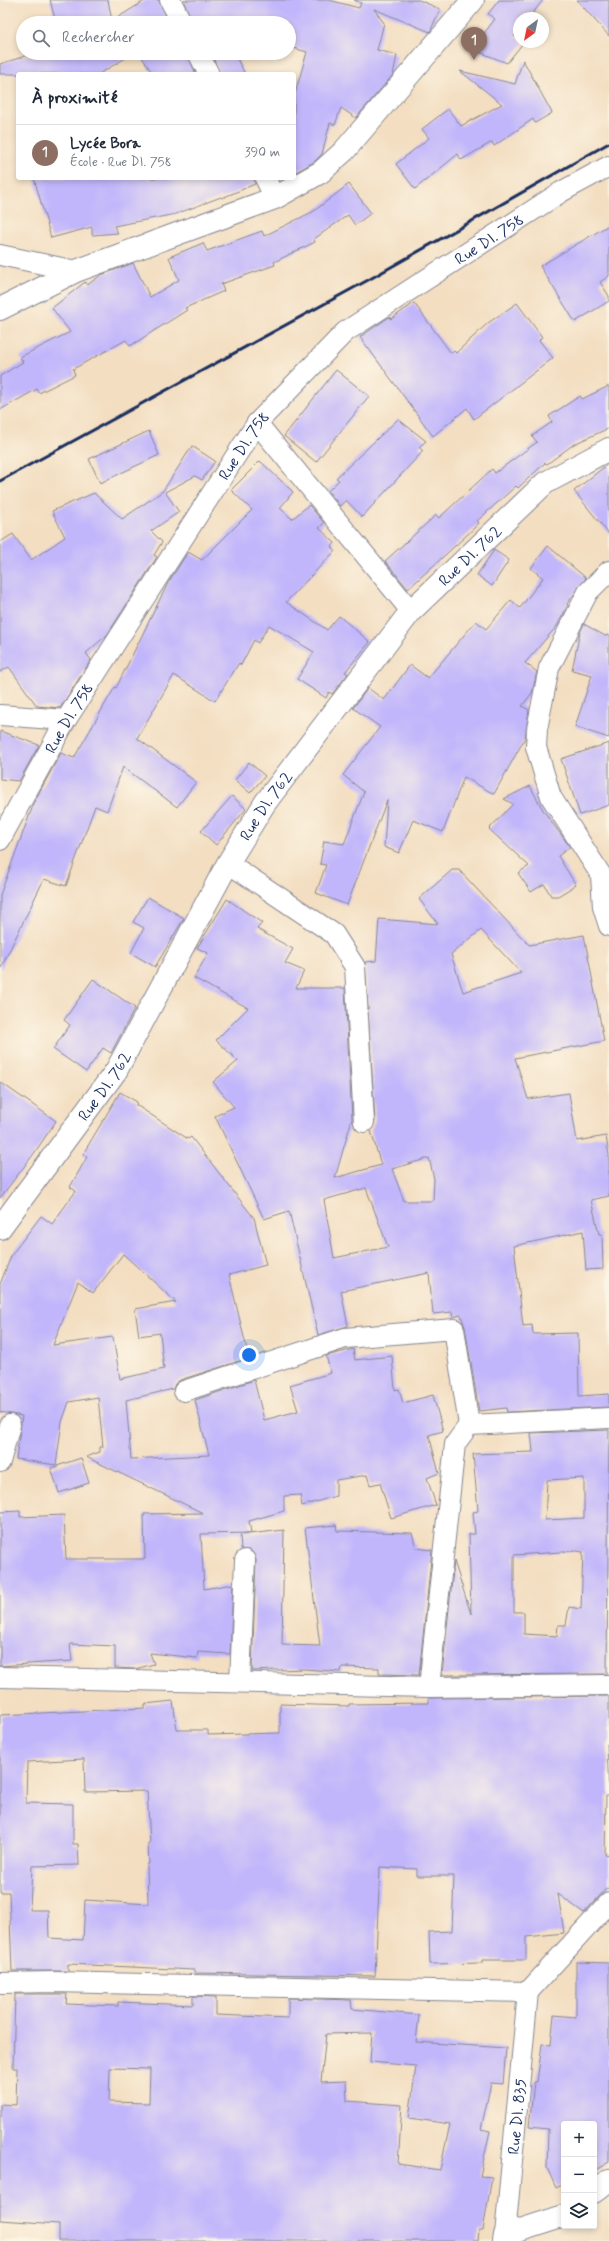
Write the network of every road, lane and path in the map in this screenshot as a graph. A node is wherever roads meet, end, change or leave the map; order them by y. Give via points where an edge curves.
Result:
1 (170, 0) edge
2 (474, 0) edge
3 (178, 16) edge
4 (202, 60) edge
5 (209, 72) edge
6 (609, 166) edge
7 (266, 180) edge
8 (275, 198) junction
9 (0, 255) edge
10 (76, 271) junction
11 (0, 309) edge
12 (257, 424) junction
13 (609, 449) edge
14 (609, 571) edge
15 (411, 611) junction
16 (0, 715) edge
17 (66, 720) junction
18 (0, 840) edge
19 (228, 863) junction
20 (609, 926) edge
21 (364, 1122) dead end
22 (0, 1228) edge
23 (184, 1391) dead end
24 (609, 1418) edge
25 (469, 1424) junction
26 (10, 1425) dead end
27 (0, 1462) edge
28 (245, 1560) dead end
29 (0, 1676) edge
30 (240, 1682) junction
31 (609, 1685) edge
32 (429, 1686) junction
33 (609, 1904) edge
34 (0, 1983) edge
35 (528, 1992) junction
36 (609, 2180) edge
37 (597, 2190) edge
38 (561, 2217) edge
39 (504, 2238) edge

1 - 3 street
2 - 8 street via 344,151 321,172
4 - 5 street
6 - 12 street, Rue DI. 758 via 561,192 345,332
7 - 8 street
8 - 10 street
9 - 10 street
10 - 11 street
12 - 15 street
12 - 17 street, Rue DI. 758
13 - 15 street, Rue DI. 762 via 545,484
14 - 20 street via 588,592 549,668 537,729 536,748 551,797 601,875 603,907
15 - 19 street, Rue DI. 762 via 265,803
16 - 17 street
17 - 18 street, Rue DI. 758
19 - 21 street via 334,934 354,967
19 - 22 street, Rue DI. 762 via 116,1071
23 - 25 street via 345,1338 454,1329
24 - 25 street
25 - 32 street via 455,1444
26 - 27 street
28 - 30 street
29 - 30 street
30 - 32 street
31 - 32 street
33 - 35 street
34 - 35 street via 61,1982
35 - 39 street, Rue DI. 835
36 - 37 street
38 - 39 street

